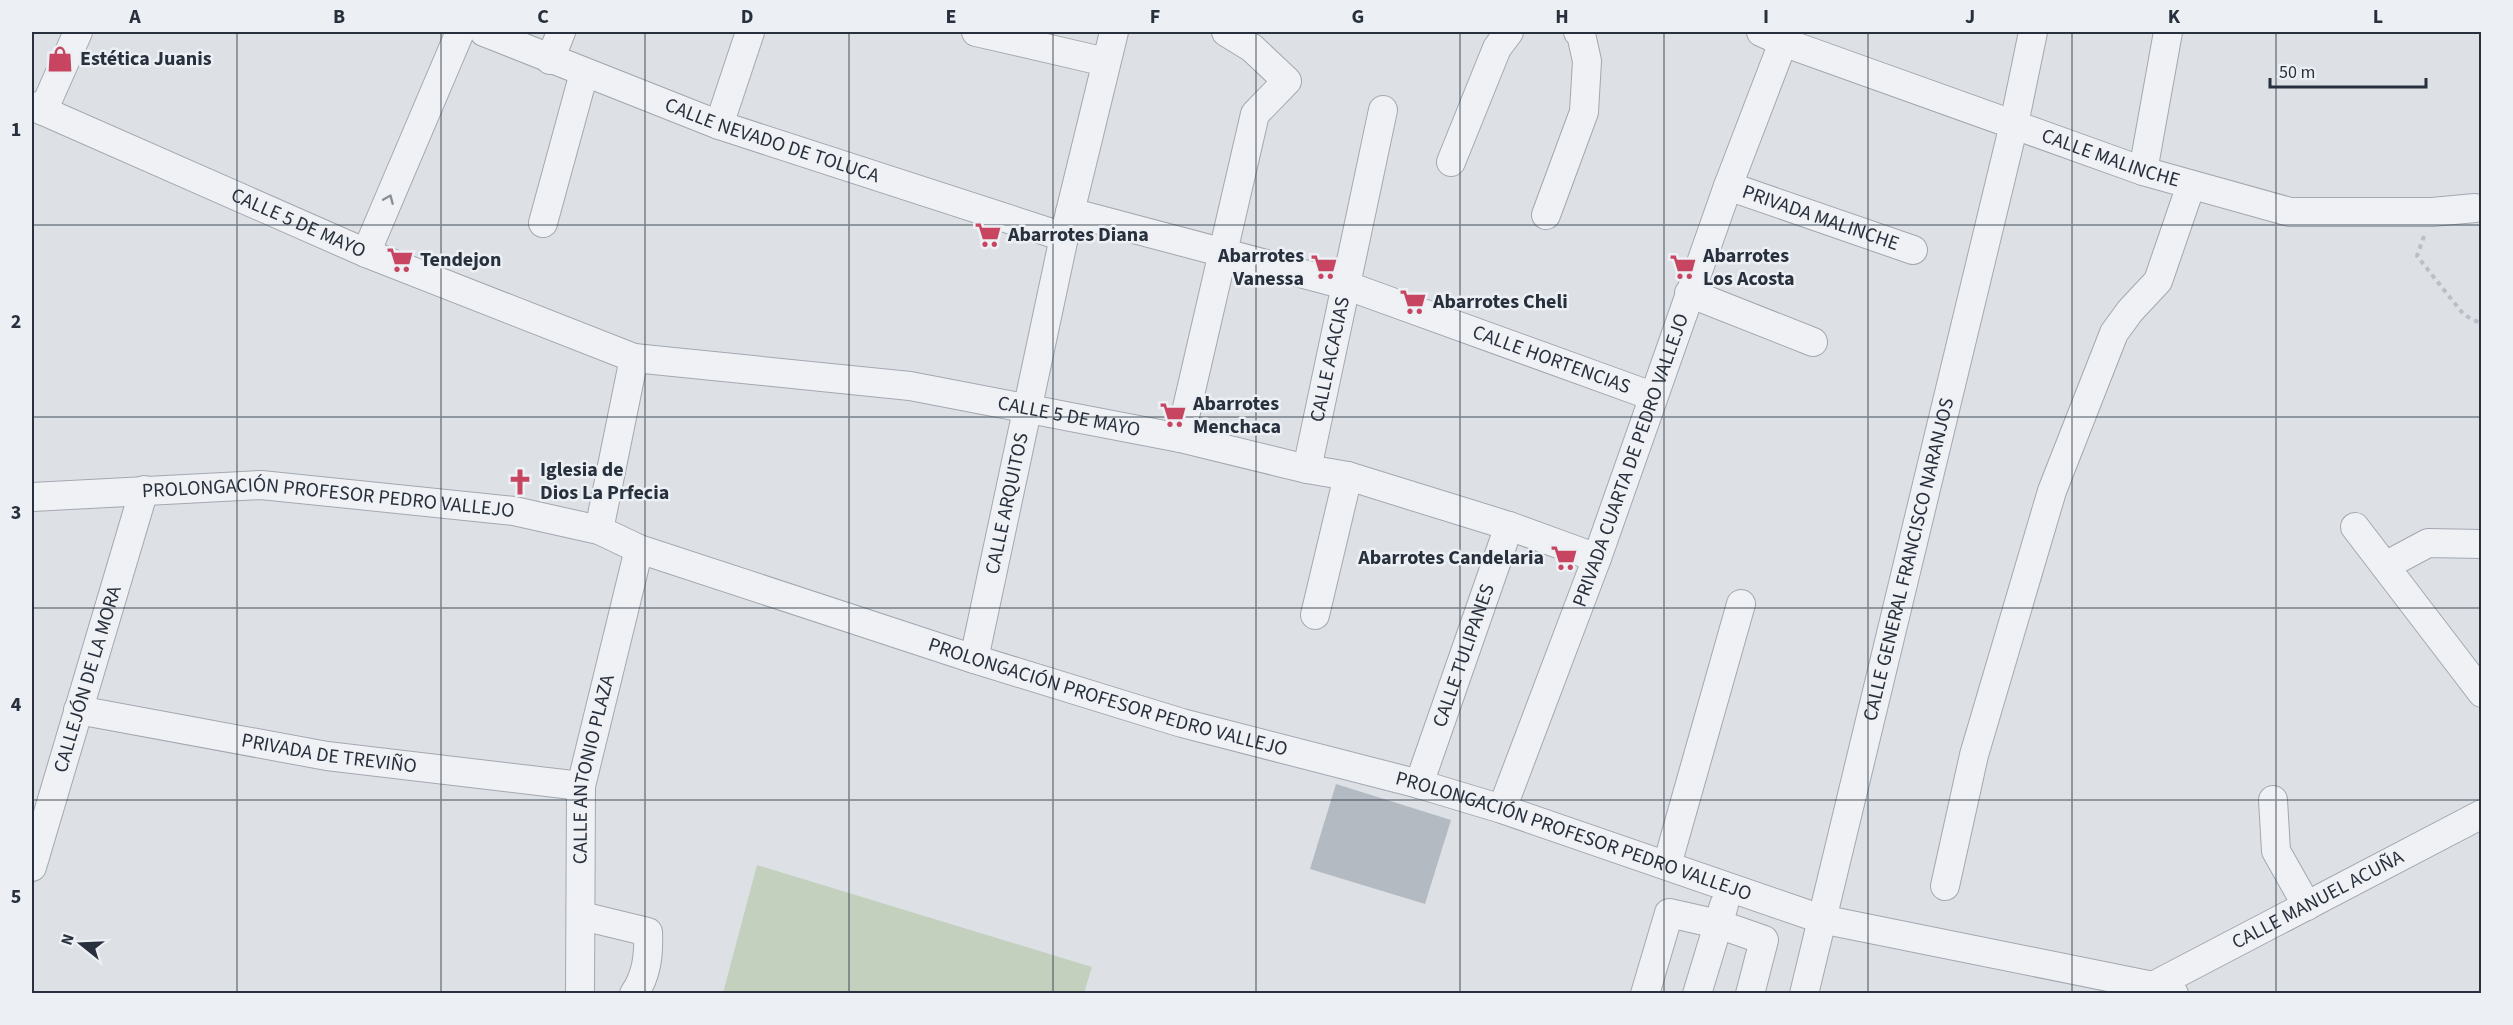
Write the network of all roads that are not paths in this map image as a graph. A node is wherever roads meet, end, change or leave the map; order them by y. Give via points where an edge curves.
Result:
1 (78, 32) edge
2 (460, 32) edge
3 (484, 32) edge
4 (561, 32) edge
5 (750, 32) edge
6 (976, 32) edge
7 (1114, 32) edge
8 (1226, 32) edge
9 (1509, 32) edge
10 (1578, 32) edge
11 (2033, 32) edge
12 (2168, 32) edge
13 (1777, 35) edge
14 (550, 60) junction
15 (1106, 62) junction
16 (584, 73) junction
17 (37, 109) edge
18 (1383, 110) dead end
19 (2014, 124) junction
20 (719, 125) junction
21 (1451, 162) dead end
22 (2144, 171) junction
23 (2191, 185) junction
24 (1728, 186) junction
25 (2475, 208) dead end
26 (1546, 215) dead end
27 (543, 223) dead end
28 (1067, 224) junction
29 (1913, 250) dead end
30 (1224, 251) junction
31 (366, 253) junction
32 (1345, 285) junction
33 (1689, 293) junction
34 (1813, 342) dead end
35 (634, 358) junction
36 (1652, 396) junction
37 (1026, 408) junction
38 (1180, 438) junction
39 (1307, 469) junction
40 (1348, 476) junction
41 (144, 490) junction
42 (32, 497) edge
43 (1509, 526) junction
44 (2355, 527) dead end
45 (599, 530) junction
46 (2481, 544) edge
47 (639, 549) junction
48 (1597, 558) junction
49 (2385, 566) junction
50 (1741, 604) dead end
51 (1315, 615) dead end
52 (974, 659) junction
53 (2481, 693) edge
54 (78, 710) junction
55 (1419, 784) junction
56 (581, 786) junction
57 (2273, 800) dead end
58 (1502, 809) junction
59 (2481, 814) edge
60 (1667, 865) junction
61 (32, 867) edge
62 (1945, 886) dead end
63 (1729, 889) junction
64 (2307, 906) junction
65 (582, 916) junction
66 (1821, 919) junction
67 (1718, 924) junction
68 (2164, 990) edge
69 (580, 993) edge
70 (634, 993) edge
71 (1645, 993) edge
72 (1696, 993) edge
73 (1750, 993) edge
74 (1804, 993) edge

1 - 17 street
31 -> 2 street
3 - 14 street, CALLE NEVADO DE TOLUCA
4 - 14 street
5 - 20 street
6 - 15 street
7 - 15 street, CALLE ARQUITOS
8 - 30 street via 1252,48 1287,81 1255,114
9 - 21 street via 1497,48
10 - 26 street via 1587,61 1584,112
11 - 19 street, CALLE GENERAL FRANCISCO NARANJOS
12 - 22 street
13 - 19 street, CALLE MALINCHE
13 - 24 street, PRIVADA CUARTA DE PEDRO VALLEJO
14 - 16 street, CALLE NEVADO DE TOLUCA
15 - 28 street, CALLE ARQUITOS
16 - 20 street, CALLE NEVADO DE TOLUCA
16 - 27 street
17 - 31 street, CALLE 5 DE MAYO
18 - 32 street, CALLE ACACIAS
19 - 22 street, CALLE MALINCHE
19 - 66 street, CALLE GENERAL FRANCISCO NARANJOS
20 - 28 street, CALLE NEVADO DE TOLUCA
22 - 23 street, CALLE MALINCHE
23 - 25 street, CALLE MALINCHE via 2290,212 2432,212
23 - 62 street via 2158,281 2114,333 2052,491 1974,755
24 - 29 street, PRIVADA MALINCHE
24 - 33 street, PRIVADA CUARTA DE PEDRO VALLEJO
28 - 30 street, CALLE HORTENCIAS
28 - 37 street, CALLE ARQUITOS
30 - 32 street, CALLE HORTENCIAS
30 - 38 street
31 - 35 street, CALLE 5 DE MAYO
32 - 36 street, CALLE HORTENCIAS
32 - 39 street, CALLE ACACIAS
33 - 34 street
33 - 36 street, PRIVADA CUARTA DE PEDRO VALLEJO
35 - 37 street, CALLE 5 DE MAYO via 910,386
35 - 45 street
36 - 48 street, PRIVADA CUARTA DE PEDRO VALLEJO
37 - 38 street, CALLE 5 DE MAYO
37 - 52 street, CALLE ARQUITOS
38 - 39 street, CALLE 5 DE MAYO
39 - 40 street, CALLE 5 DE MAYO
40 - 43 street, CALLE 5 DE MAYO
40 - 51 street
41 - 42 street, PROLONGACIÓN PROFESOR PEDRO VALLEJO
41 - 45 street, PROLONGACIÓN PROFESOR PEDRO VALLEJO via 261,485 514,511
41 - 54 street, CALLEJÓN DE LA MORA
43 - 48 street, CALLE 5 DE MAYO
43 - 55 street, CALLE TULIPANES
44 - 49 street
45 - 47 street, PROLONGACIÓN PROFESOR PEDRO VALLEJO
46 - 49 street via 2428,543
47 - 52 street, PROLONGACIÓN PROFESOR PEDRO VALLEJO
47 - 56 street, CALLE ANTONIO PLAZA
48 - 58 street, PRIVADA CUARTA DE PEDRO VALLEJO
49 - 53 street
50 - 60 street
52 - 55 street, PROLONGACIÓN PROFESOR PEDRO VALLEJO via 1182,723
54 - 56 street, PRIVADA DE TREVIÑO via 327,756
54 - 61 street, CALLEJÓN DE LA MORA
55 - 58 street, PROLONGACIÓN PROFESOR PEDRO VALLEJO
56 - 65 street, CALLE ANTONIO PLAZA
57 - 64 street via 2276,851
58 - 60 street, PROLONGACIÓN PROFESOR PEDRO VALLEJO
59 - 64 street, CALLE MANUEL ACUÑA
60 - 63 street, PROLONGACIÓN PROFESOR PEDRO VALLEJO
63 - 66 street, PROLONGACIÓN PROFESOR PEDRO VALLEJO
63 - 67 street
64 - 68 street, CALLE MANUEL ACUÑA
65 - 69 street, CALLE ANTONIO PLAZA
65 - 70 street via 648,932 649,949 642,981
66 - 68 street, PROLONGACIÓN PROFESOR PEDRO VALLEJO
66 - 74 street, CALLE GENERAL FRANCISCO NARANJOS
67 - 71 street via 1669,913
67 - 72 street
67 - 73 street via 1764,940

